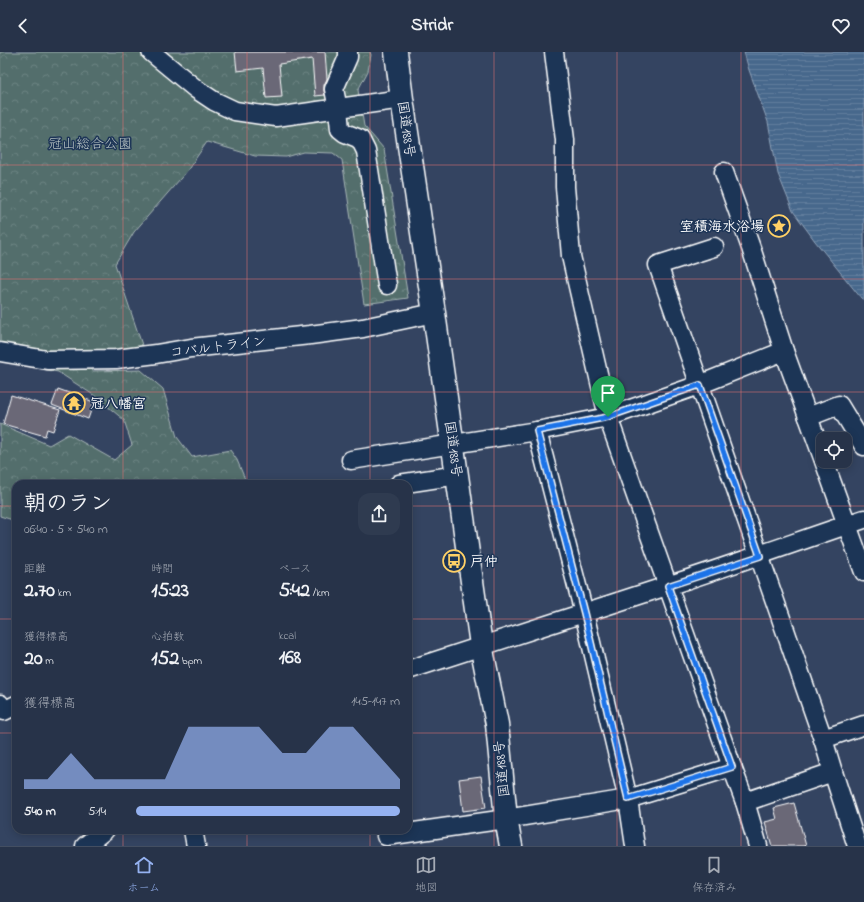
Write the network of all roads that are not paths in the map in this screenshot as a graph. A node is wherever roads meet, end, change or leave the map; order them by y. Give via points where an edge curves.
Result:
1 (151, 52) edge
2 (348, 52) edge
3 (396, 52) edge
4 (554, 52) edge
5 (402, 99) junction
6 (338, 109) junction
7 (724, 172) dead end
8 (714, 247) dead end
9 (387, 285) dead end
10 (434, 313) junction
11 (784, 351) junction
12 (0, 352) edge
13 (700, 385) junction
14 (608, 417) junction
15 (808, 417) junction
16 (537, 431) junction
17 (816, 438) edge
18 (453, 444) junction
19 (864, 446) edge
20 (351, 460) dead end
21 (828, 468) edge
22 (458, 475) junction
23 (412, 482) edge
24 (856, 522) edge
25 (760, 556) junction
26 (864, 572) edge
27 (668, 586) junction
28 (584, 613) junction
29 (481, 645) junction
30 (412, 669) edge
31 (0, 704) edge
32 (12, 707) edge
33 (864, 725) edge
34 (823, 738) junction
35 (732, 767) junction
36 (833, 772) junction
37 (628, 799) junction
38 (745, 802) junction
39 (506, 819) junction
40 (412, 833) edge
41 (100, 834) edge
42 (194, 834) edge
43 (406, 834) edge
44 (386, 837) edge
45 (85, 846) edge
46 (196, 846) edge
47 (511, 846) edge
48 (635, 846) edge
49 (758, 846) edge
50 (857, 846) edge

1 - 6 street via 202,93 235,111 276,117
2 - 6 street via 334,89
3 - 5 highway, 国道188号
4 - 14 street via 565,140 565,187 572,256
5 - 6 street
5 - 10 highway, 国道188号
6 - 9 street via 340,129 345,134 360,139 366,150
7 - 11 street
8 - 13 street via 658,265
10 - 12 street, コバルトライン via 363,328 116,359 46,360
10 - 18 highway, 国道188号
11 - 13 street
11 - 15 street
13 - 14 street
13 - 25 street
14 - 16 street
14 - 27 street
15 - 17 street
15 - 19 street via 839,405
16 - 18 street
16 - 28 street
18 - 20 street
18 - 22 highway, 国道188号
21 - 24 street
22 - 23 street
22 - 29 highway, 国道188号
24 - 25 street
24 - 26 street
25 - 27 street
25 - 34 street
27 - 28 street
27 - 35 street
28 - 29 street
28 - 37 street
29 - 30 street
29 - 39 highway, 国道188号 via 497,724
31 - 32 street via 4,710
33 - 34 street
34 - 36 street
35 - 37 street
35 - 38 street
36 - 38 street
36 - 50 street
37 - 39 street
37 - 48 street
38 - 49 street
39 - 40 street
39 - 47 highway, 国道188号
41 - 45 street
42 - 46 street
43 - 44 street

